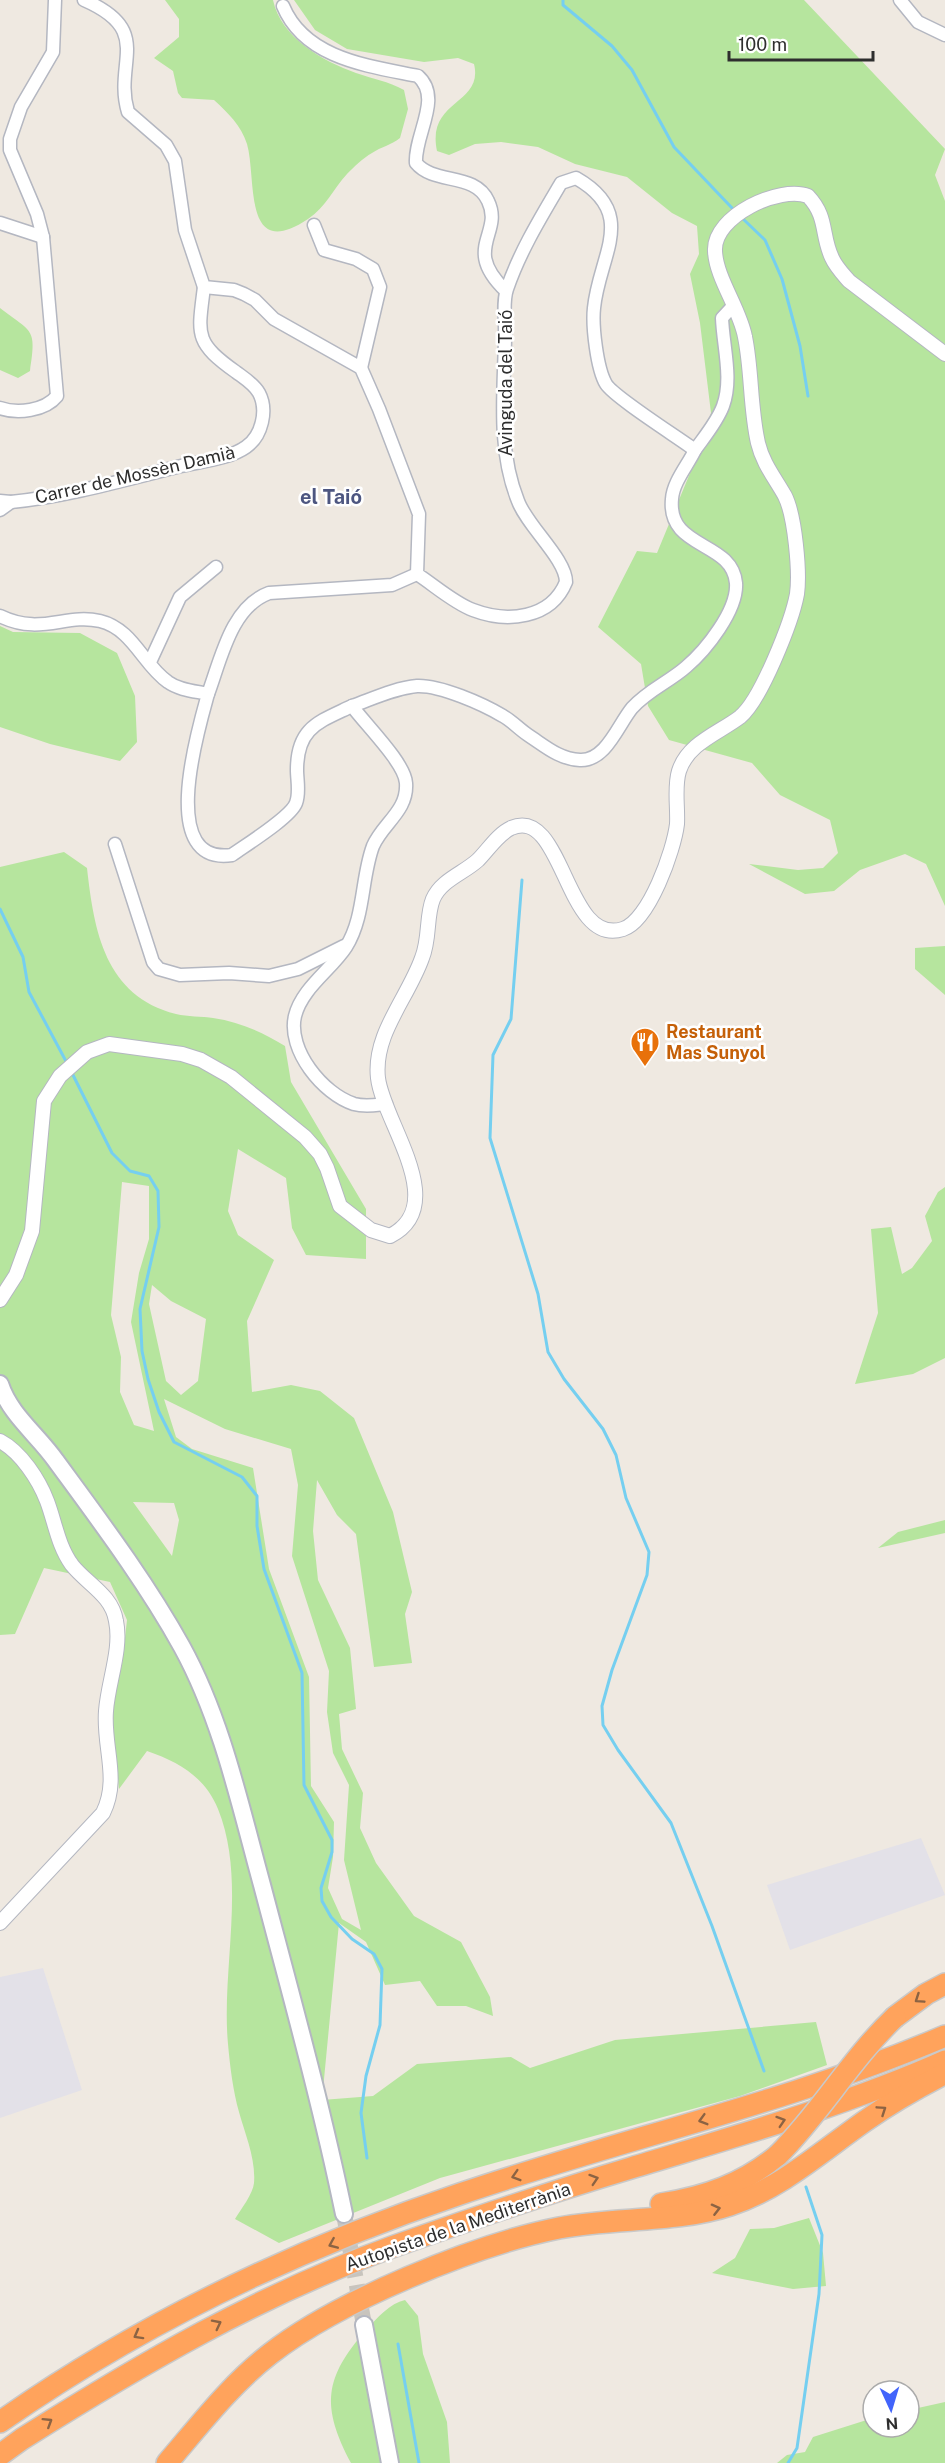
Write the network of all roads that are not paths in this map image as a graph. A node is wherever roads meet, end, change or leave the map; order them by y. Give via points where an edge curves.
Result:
1 (55, 0) edge
2 (84, 0) edge
3 (900, 0) edge
4 (283, 6) dead end
5 (945, 35) edge
6 (0, 223) edge
7 (314, 225) dead end
8 (43, 237) junction
9 (204, 287) junction
10 (506, 291) junction
11 (734, 305) junction
12 (945, 354) edge
13 (361, 368) junction
14 (0, 408) edge
15 (695, 450) junction
16 (6, 502) edge
17 (0, 510) edge
18 (216, 567) dead end
19 (417, 574) junction
20 (0, 616) edge
21 (150, 662) junction
22 (208, 694) junction
23 (352, 706) junction
24 (115, 844) dead end
25 (348, 945) junction
26 (386, 1104) junction
27 (0, 1300) edge
28 (0, 1384) edge
29 (5, 1405) edge
30 (0, 1441) edge
31 (0, 1923) edge
32 (945, 1984) edge
33 (945, 2036) edge
34 (945, 2061) edge
35 (945, 2074) edge
36 (344, 2214) tunnel mouth
37 (364, 2325) tunnel mouth
38 (0, 2422) edge
39 (0, 2455) edge
40 (154, 2463) edge
41 (167, 2463) edge
42 (390, 2463) edge

1 - 8 street via 53,52 21,107 10,139 10,150
2 - 9 street via 108,10 123,30 129,55 128,112 166,145 175,160 185,230
3 - 5 street via 918,22
4 - 10 street via 295,27 333,55 423,80 429,102 418,138 416,162 427,173 469,183 483,192 491,214 484,255 492,277
6 - 8 street
7 - 13 street via 324,250 356,259 373,269 381,287
8 - 14 street via 57,396 51,403 26,410 10,412
9 - 13 street via 244,294 274,319
9 - 16 street, Carrer de Mossèn Damià via 200,327 203,342 212,356 251,383 260,394 262,421 249,445 211,460 80,492
10 - 15 street, Avinguda del Taió via 530,236 561,183 576,178 592,188 607,206 613,237 594,308 599,369 608,387
10 - 19 street, Avinguda del Taió via 506,466 518,503 563,567 566,582 556,601 537,613 498,615 472,610
11 - 12 street via 715,252 721,228 767,199 788,191 797,192 817,205 831,257 849,281
11 - 15 street via 722,318 727,353 725,398 719,415
11 - 26 street via 745,337 758,445 791,512 798,588 763,688 741,716 688,753 678,773 674,838 650,903 630,926 613,931 595,924 580,907 546,839 533,828 523,826 506,831 476,862 441,887 431,906 423,957 382,1039 378,1081
13 - 19 street via 419,514
15 - 23 street via 675,486 674,518 679,530 723,558 733,570 736,592 711,640 686,667 652,689 633,708 602,752 584,760 570,760 495,712 428,688 417,686
16 - 17 street
18 - 21 street via 180,597
19 - 22 street via 392,585 269,593 252,601 239,616
20 - 21 street via 16,624 100,621 117,628
21 - 22 street via 177,688
22 - 23 street via 188,776 188,804 193,837 209,854 220,856 232,855 292,809 298,797 297,765 304,738 314,724
23 - 25 street via 404,771 406,797 373,847
24 - 25 street via 153,962 159,969 180,975 269,976 298,969
25 - 26 street via 300,1004 294,1027 296,1036 307,1064 332,1091 355,1104
26 - 27 street via 407,1154 414,1202 407,1225 390,1236 371,1230 340,1206 320,1154 305,1137 231,1077 201,1060 162,1051 109,1044 86,1053 60,1076 44,1101 32,1231 16,1275
28 - 29 main road
29 - 36 main road via 58,1463 153,1598 201,1688 235,1787 305,2044
30 - 31 street via 15,1452 40,1488 63,1550 109,1601 117,1621 105,1713 112,1780 110,1798 103,1814
32 -> 40 highway, bridge via 895,2017 778,2155 747,2178 707,2195 519,2227 416,2265 323,2309 240,2368
33 -> 38 highway, Autopista de la Mediterrània via 807,2088 511,2177 375,2226 253,2277 163,2321 65,2378
39 -> 34 highway, Autopista de la Mediterrània via 179,2343 314,2279 400,2244 821,2108
41 -> 35 highway via 256,2366 332,2314 431,2270 538,2233 592,2223 696,2213 748,2198 795,2171 896,2100
37 - 42 main road

